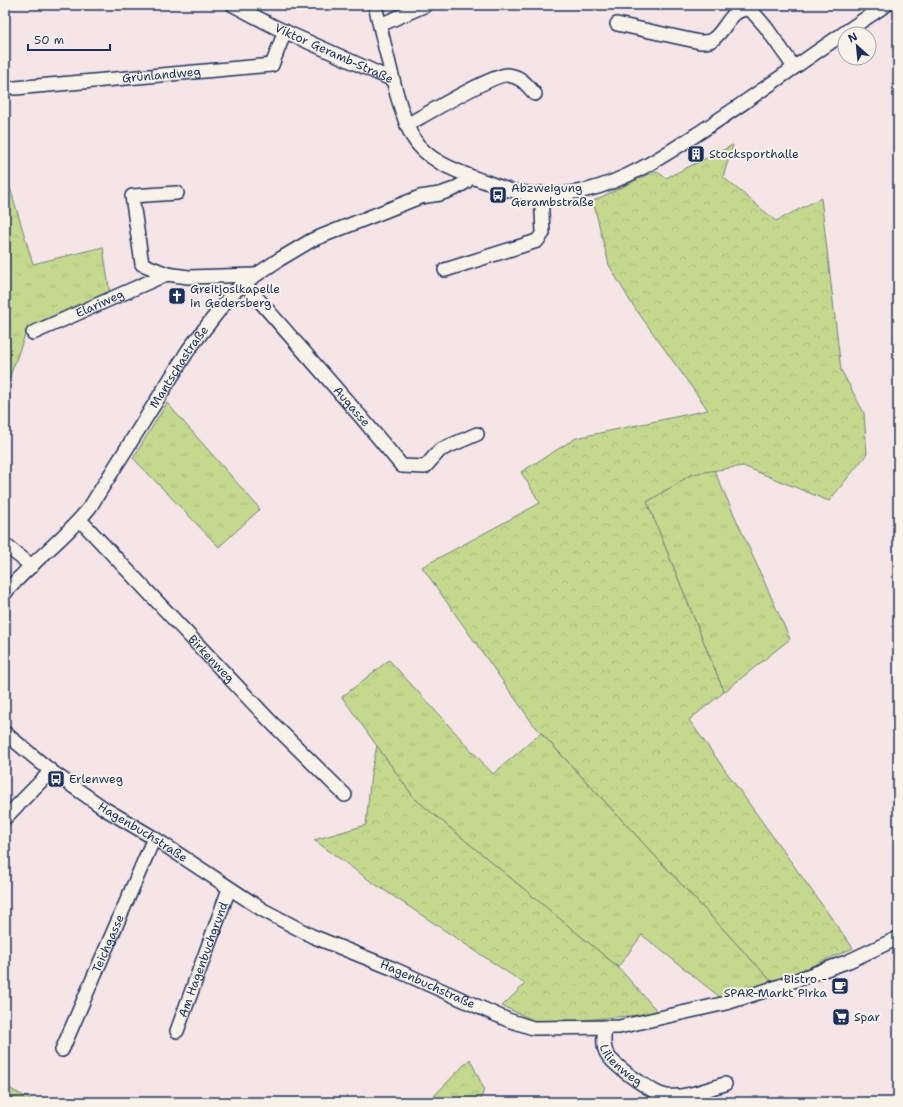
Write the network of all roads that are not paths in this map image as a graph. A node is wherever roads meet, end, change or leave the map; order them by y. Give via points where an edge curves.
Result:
1 (233, 5) edge
2 (374, 5) edge
3 (426, 5) edge
4 (886, 5) edge
5 (617, 24) dead end
6 (380, 25) junction
7 (285, 31) junction
8 (794, 67) junction
9 (393, 80) junction
10 (15, 88) dead end
11 (535, 94) dead end
12 (407, 125) junction
13 (469, 176) junction
14 (177, 193) dead end
15 (541, 193) junction
16 (446, 270) dead end
17 (167, 274) junction
18 (255, 275) junction
19 (244, 284) junction
20 (33, 333) dead end
21 (477, 434) dead end
22 (80, 520) junction
23 (5, 545) edge
24 (32, 566) junction
25 (5, 593) edge
26 (5, 733) edge
27 (51, 770) junction
28 (345, 795) dead end
29 (5, 818) edge
30 (154, 838) junction
31 (229, 889) junction
32 (898, 938) edge
33 (605, 1027) junction
34 (177, 1031) dead end
35 (62, 1050) dead end
36 (725, 1084) dead end

1 - 7 street, Viktor Geramb-Straße
2 - 6 street
3 - 6 street
4 - 8 street, Viktor Geramb-Straße
5 - 8 street via 700,42 711,41 735,12 750,9
6 - 9 street
7 - 9 street, Viktor Geramb-Straße
7 - 10 street, Grünlandweg via 272,65
8 - 15 street, Viktor Geramb-Straße via 740,106 652,163 589,189
9 - 12 street, Viktor Geramb-Straße
11 - 12 street via 520,78 506,75 482,84
12 - 13 street, Viktor Geramb-Straße via 424,151 448,167
13 - 15 street, Viktor Geramb-Straße via 509,190
13 - 18 street, Mantschastraße via 466,182 454,189 420,197 312,240
14 - 17 street via 132,196 142,264
15 - 16 street via 543,233 537,242
17 - 18 street via 188,277
17 - 20 street, Elariweg
18 - 19 street, Mantschastraße
19 - 21 street, Augasse via 402,466 424,467 440,450
19 - 22 street, Mantschastraße via 232,295 189,349
22 - 24 street, Mantschastraße
22 - 28 street, Birkenweg via 271,722
23 - 24 street
24 - 25 street, Mantschastraße
26 - 27 street, Hagenbuchstraße
27 - 29 street
27 - 30 street, Hagenbuchstraße via 105,809
30 - 31 street, Hagenbuchstraße
30 - 35 street, Teichgasse
31 - 33 street, Hagenbuchstraße via 312,936 394,968 508,1020 533,1028
31 - 34 street, Am Hagenbuchgrund
32 - 33 street, Hagenbuchstraße via 849,961 726,1003 619,1027
33 - 36 street, Lilienweg via 603,1044 607,1055 620,1068 659,1094 690,1094

